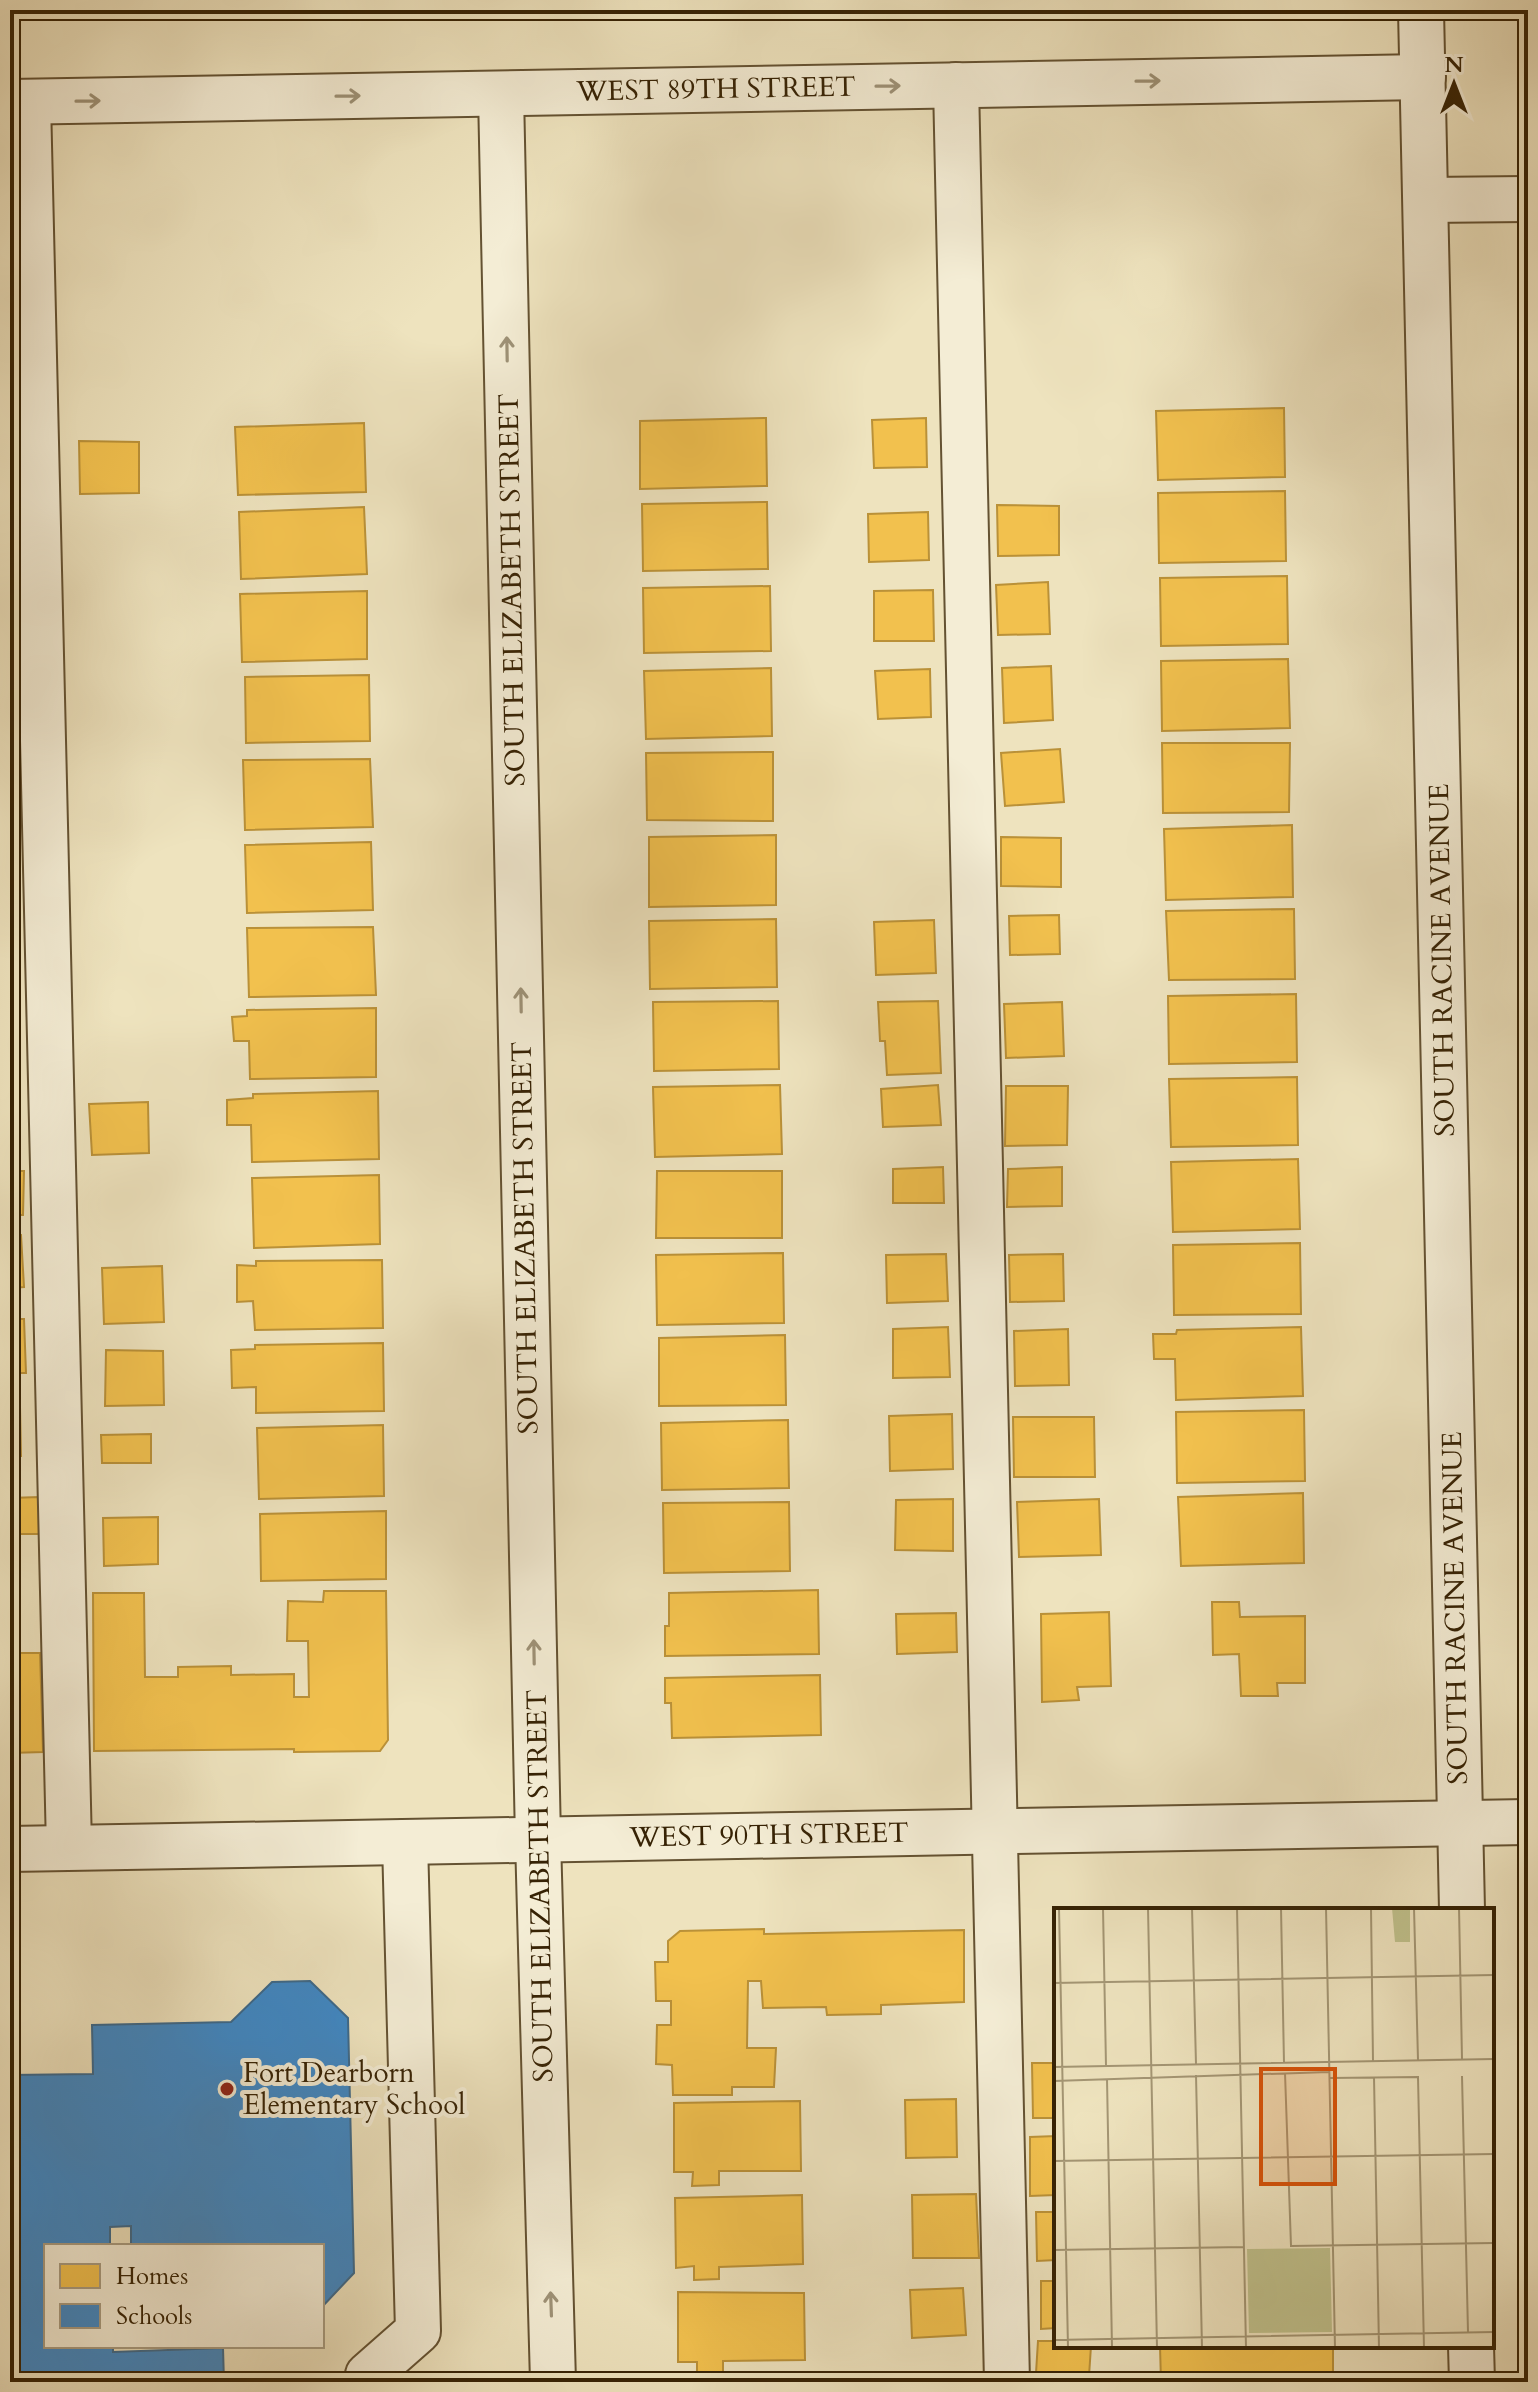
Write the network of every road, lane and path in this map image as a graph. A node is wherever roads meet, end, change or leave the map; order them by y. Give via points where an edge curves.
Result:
1 (1421, 10) edge
2 (1423, 77) junction
3 (956, 85) junction
4 (501, 94) junction
5 (19, 102) edge
6 (1528, 199) edge
7 (1426, 200) junction
8 (1528, 1822) edge
9 (1460, 1823) junction
10 (995, 1831) junction
11 (538, 1839) junction
12 (405, 1842) junction
13 (69, 1847) junction
14 (10, 1849) edge
15 (1462, 1908) edge
16 (1471, 2348) edge
17 (368, 2382) edge
18 (553, 2382) edge
19 (1007, 2382) edge
20 (1472, 2382) edge

1 - 2 street, SOUTH RACINE AVENUE
3 -> 2 street, WEST 89TH STREET
2 - 7 street, SOUTH RACINE AVENUE
4 -> 3 street, WEST 89TH STREET
3 - 10 street
5 -> 4 street, WEST 89TH STREET
11 -> 4 street, SOUTH ELIZABETH STREET
5 - 13 street
6 - 7 street
7 - 9 street, SOUTH RACINE AVENUE
8 - 9 street, WEST 90TH STREET
9 - 10 street, WEST 90TH STREET
9 - 15 street, SOUTH RACINE AVENUE
10 - 11 street, WEST 90TH STREET
10 - 19 street
11 - 12 street, WEST 90TH STREET
18 -> 11 street, SOUTH ELIZABETH STREET
12 - 13 street, WEST 90TH STREET
12 - 17 street via 418,2331 368,2375
13 - 14 street, WEST 90TH STREET
16 - 20 street

